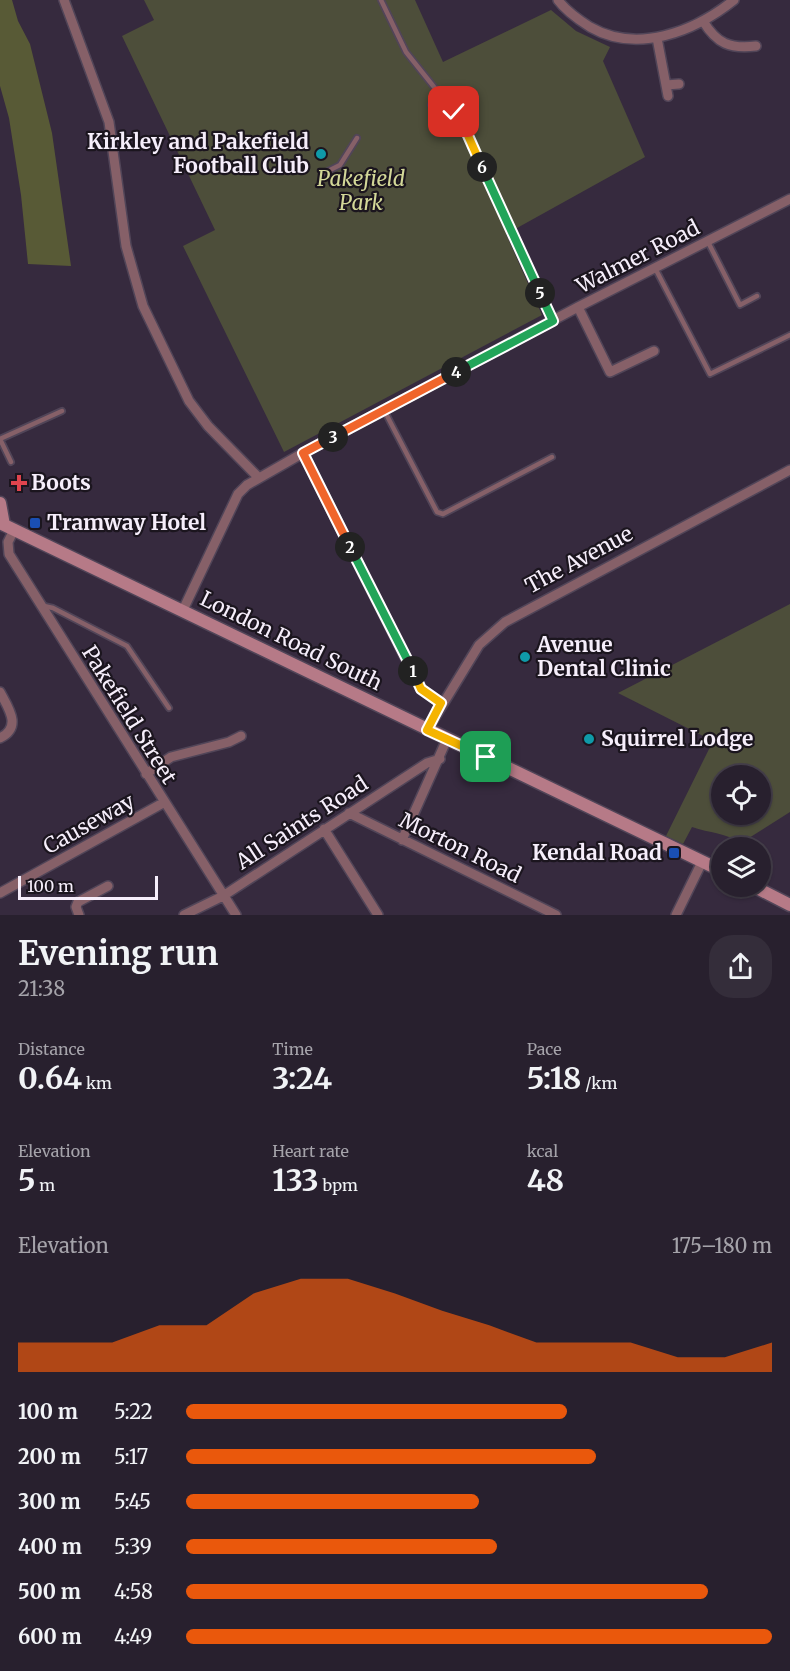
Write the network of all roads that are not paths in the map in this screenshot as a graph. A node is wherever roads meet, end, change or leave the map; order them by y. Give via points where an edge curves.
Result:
1 (64, 0) edge
2 (381, 0) edge
3 (733, 0) edge
4 (562, 1) edge
5 (703, 21) junction
6 (657, 38) junction
7 (756, 46) dead end
8 (679, 84) dead end
9 (666, 85) junction
10 (668, 96) dead end
11 (442, 100) junction
12 (431, 105) dead end
13 (357, 138) dead end
14 (322, 174) dead end
15 (790, 200) edge
16 (708, 242) junction
17 (655, 268) junction
18 (757, 296) dead end
19 (578, 307) junction
20 (553, 321) junction
21 (790, 335) edge
22 (654, 351) dead end
23 (384, 410) junction
24 (62, 411) dead end
25 (0, 439) edge
26 (303, 453) junction
27 (552, 457) dead end
28 (11, 462) dead end
29 (790, 470) edge
30 (259, 478) junction
31 (0, 503) edge
32 (6, 526) edge
33 (39, 605) junction
34 (183, 610) junction
35 (0, 692) edge
36 (441, 703) junction
37 (170, 708) dead end
38 (427, 730) junction
39 (211, 735) dead end
40 (241, 736) dead end
41 (0, 738) edge
42 (447, 740) junction
43 (214, 746) junction
44 (440, 759) junction
45 (146, 774) junction
46 (163, 803) junction
47 (349, 813) junction
48 (324, 829) junction
49 (402, 840) junction
50 (702, 862) junction
51 (711, 866) edge
52 (108, 886) dead end
53 (0, 893) edge
54 (771, 895) edge
55 (223, 896) junction
56 (790, 905) edge
57 (79, 915) edge
58 (184, 915) edge
59 (236, 915) edge
60 (378, 915) edge
61 (556, 915) edge
62 (676, 915) edge

1 - 30 street via 109,122 126,246 143,306 189,401
2 - 11 lane via 406,52
3 - 5 street
4 - 6 street via 580,21 607,36
5 - 6 street
5 - 7 street via 722,43 737,48
6 - 9 street
8 - 9 street
9 - 10 street
11 - 12 lane
11 - 20 lane via 462,122
13 - 14 lane via 340,165
15 - 16 street, Walmer Road
16 - 17 street, Walmer Road
16 - 18 lane via 740,304
17 - 19 street, Walmer Road
17 - 21 lane via 710,374
19 - 20 street, Walmer Road
19 - 22 street via 610,372
20 - 23 street, Walmer Road
23 - 26 street, Walmer Road
23 - 27 lane via 437,512 443,514
24 - 25 lane
25 - 28 lane
26 - 30 street, Walmer Road
26 - 36 street via 421,689
29 - 36 street, The Avenue via 505,622 479,645
30 - 34 street, Walmer Road via 238,494
31 - 32 main road
32 - 33 street, Pakefield Street via 9,554
32 - 34 main road, London Road South
33 - 37 lane via 53,608 127,646
33 - 45 street, Pakefield Street
34 - 38 main road, London Road South
35 - 41 street via 13,723 11,730
36 - 38 street, The Avenue
38 - 42 main road, London Road South
39 - 43 street
40 - 43 street
42 - 44 street
42 - 50 main road, London Road South
43 - 45 street via 171,757
44 - 47 street, All Saints Road
44 - 49 street
45 - 46 street, Pakefield Street
46 - 53 street, Causeway
46 - 55 street, Pakefield Street
47 - 48 street, All Saints Road
47 - 49 street, Morton Road
48 - 55 street, All Saints Road
48 - 60 street
49 - 61 street, Morton Road
50 - 51 main road, London Road South
50 - 62 street
52 - 57 street via 78,902
54 - 56 main road
55 - 58 street, All Saints Road
55 - 59 street, Pakefield Street

